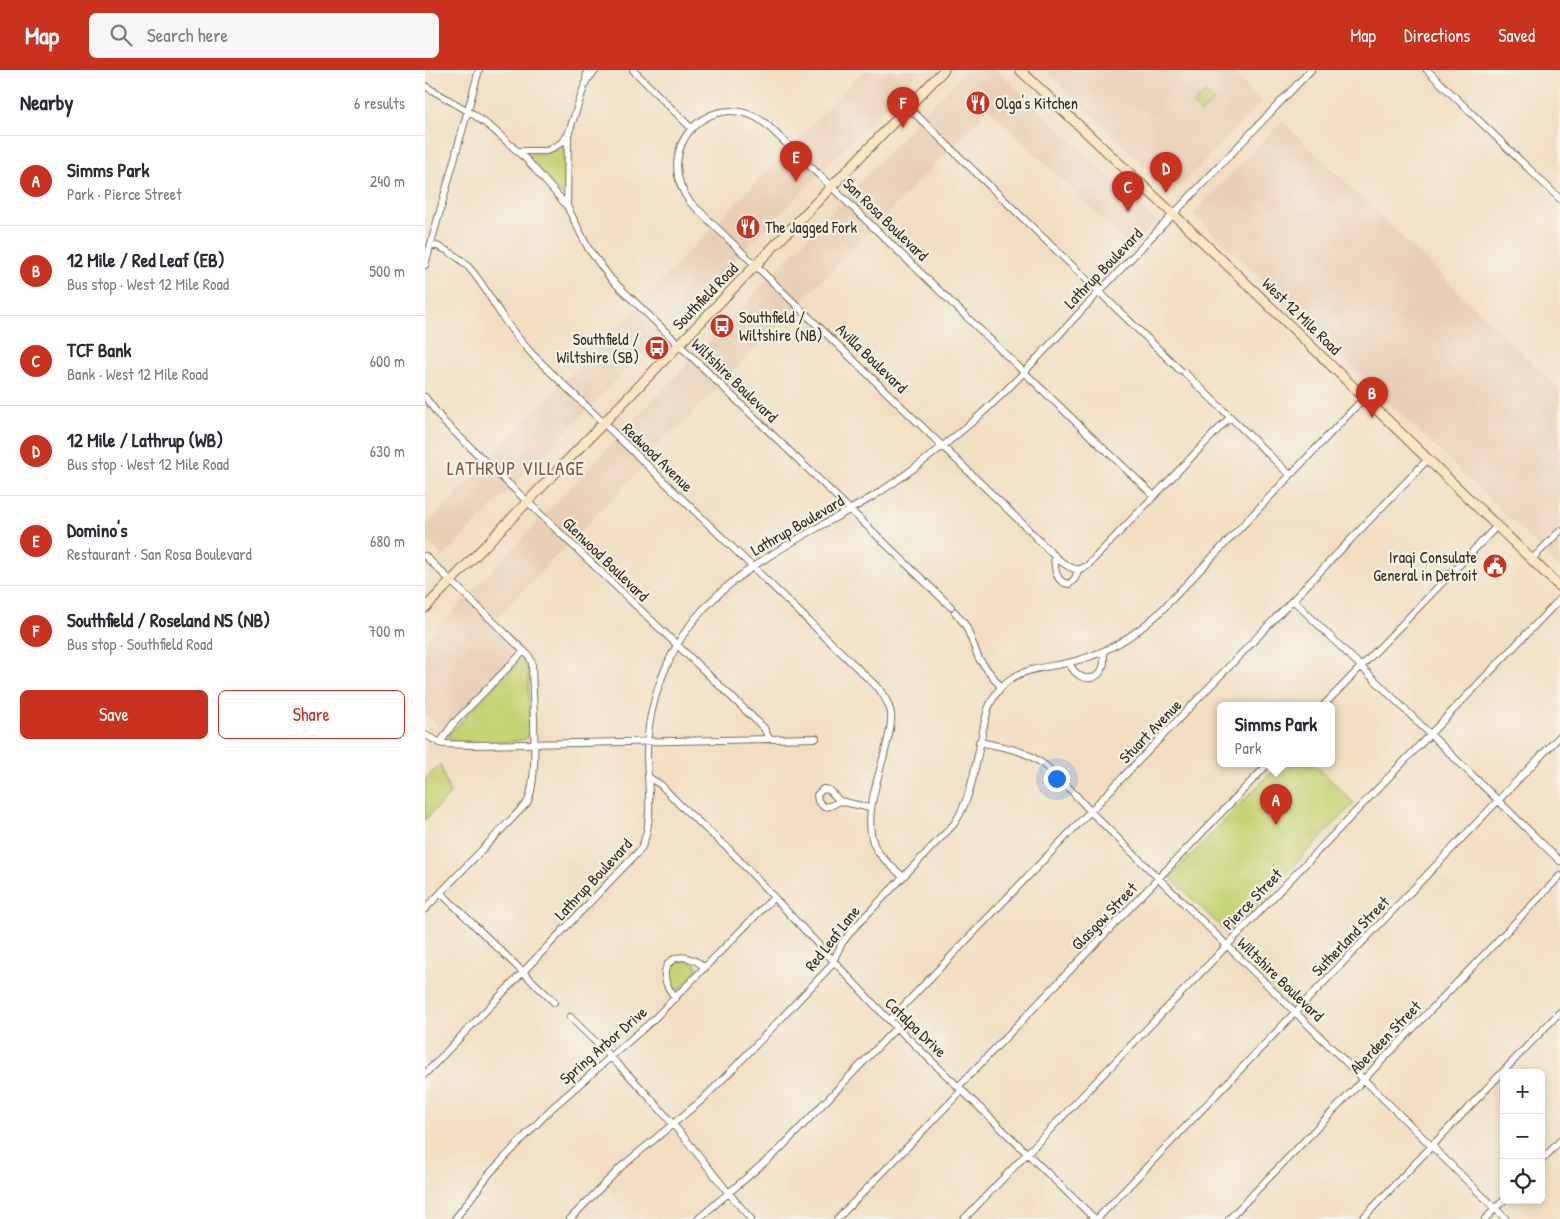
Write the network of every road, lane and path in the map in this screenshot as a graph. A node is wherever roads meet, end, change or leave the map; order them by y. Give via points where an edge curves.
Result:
1 (479, 70) edge
2 (587, 70) edge
3 (595, 70) edge
4 (633, 70) edge
5 (944, 70) edge
6 (1020, 70) edge
7 (1311, 70) edge
8 (1427, 70) edge
9 (585, 81) junction
10 (425, 86) edge
11 (908, 107) junction
12 (467, 110) junction
13 (691, 128) junction
14 (568, 135) junction
15 (518, 151) junction
16 (831, 186) junction
17 (1560, 199) edge
18 (567, 206) junction
19 (1173, 215) junction
20 (431, 244) junction
21 (425, 265) edge
22 (755, 265) junction
23 (1100, 291) junction
24 (679, 344) junction
25 (1024, 371) junction
26 (425, 397) edge
27 (1364, 398) junction
28 (1230, 417) junction
29 (603, 423) junction
30 (943, 446) junction
31 (1428, 459) junction
32 (1290, 475) junction
33 (1154, 496) junction
34 (527, 502) junction
35 (850, 510) junction
36 (1497, 526) junction
37 (1560, 530) edge
38 (1054, 555) junction
39 (425, 556) edge
40 (1532, 560) junction
41 (752, 567) junction
42 (1078, 570) junction
43 (451, 581) junction
44 (1560, 587) edge
45 (1560, 599) edge
46 (1293, 600) junction
47 (425, 608) edge
48 (677, 645) junction
49 (524, 651) junction
50 (1103, 652) junction
51 (1069, 663) junction
52 (1361, 666) junction
53 (1001, 687) junction
54 (1327, 702) edge
55 (1429, 734) junction
56 (425, 735) edge
57 (1560, 736) edge
58 (816, 738) dead end
59 (769, 739) junction
60 (647, 741) junction
61 (979, 742) junction
62 (440, 743) junction
63 (534, 743) junction
64 (1265, 767) edge
65 (648, 777) junction
66 (840, 801) dead end
67 (1498, 801) junction
68 (870, 808) junction
69 (1090, 811) junction
70 (1560, 862) edge
71 (1560, 876) edge
72 (903, 877) junction
73 (1159, 878) junction
74 (441, 893) junction
75 (774, 898) junction
76 (425, 910) edge
77 (1227, 945) junction
78 (833, 961) junction
79 (705, 968) junction
80 (523, 972) junction
81 (676, 998) junction
82 (554, 1002) dead end
83 (1296, 1012) junction
84 (1560, 1012) edge
85 (570, 1018) dead end
86 (889, 1020) junction
87 (897, 1028) junction
88 (611, 1057) junction
89 (425, 1074) edge
90 (1364, 1078) junction
91 (960, 1088) junction
92 (673, 1123) junction
93 (1560, 1141) edge
94 (1432, 1146) junction
95 (1028, 1153) junction
96 (1543, 1159) edge
97 (729, 1194) junction
98 (1500, 1204) edge
99 (1495, 1208) junction
100 (455, 1219) edge
101 (570, 1219) edge
102 (698, 1219) edge
103 (751, 1219) edge
104 (837, 1219) edge
105 (964, 1219) edge
106 (1096, 1219) edge
107 (1229, 1219) edge
108 (1362, 1219) edge
109 (1485, 1219) edge
110 (1506, 1219) edge

1 - 12 street
2 - 9 street
3 - 9 street
4 - 13 street
5 - 11 main road, Southfield Road
6 - 19 main road, West 12 Mile Road
7 - 19 street, Lathrup Boulevard
8 - 17 street
9 - 14 street
10 - 12 street, Wiltshire Boulevard
11 - 16 main road, Southfield Road
11 - 23 street
12 - 15 street, Wiltshire Boulevard
12 - 20 street
13 - 16 street, San Rosa Boulevard via 724,111 755,116
13 - 22 street, Avilla Boulevard via 677,160 682,190 695,207
14 - 15 street via 547,151
14 - 18 street
15 - 18 street, Wiltshire Boulevard
16 - 22 main road, Southfield Road
16 - 25 street, San Rosa Boulevard
18 - 24 street, Wiltshire Boulevard via 588,248 603,269
19 - 23 street, Lathrup Boulevard
19 - 27 main road, West 12 Mile Road
20 - 21 street
20 - 29 street, Redwood Avenue via 454,254 473,270 521,343
22 - 24 main road, Southfield Road
22 - 30 street, Avilla Boulevard
23 - 25 street, Lathrup Boulevard
23 - 28 street
24 - 29 main road, Southfield Road
24 - 35 street, Wiltshire Boulevard
25 - 30 street, Lathrup Boulevard
25 - 33 street, San Rosa Boulevard
26 - 34 street, Glenwood Boulevard via 444,422
27 - 31 main road, West 12 Mile Road
27 - 32 street, Red Leaf Lane
28 - 32 street
28 - 33 street
29 - 34 main road, Southfield Road
29 - 41 street, Redwood Avenue
30 - 35 street, Lathrup Boulevard
30 - 38 street, Avilla Boulevard
31 - 36 main road, West 12 Mile Road
31 - 46 street, Stuart Avenue
32 - 50 street, Red Leaf Lane via 1152,620
33 - 42 street via 1087,566
34 - 43 main road, Southfield Road
34 - 48 street, Glenwood Boulevard
35 - 41 street, Lathrup Boulevard
35 - 53 street, Wiltshire Boulevard via 953,609 966,626 979,659
36 - 40 main road, West 12 Mile Road
36 - 52 street
37 - 40 street
38 - 42 street, Avilla Boulevard
38 - 42 street via 1055,569 1065,584 1072,582
39 - 43 street
40 - 44 main road, West 12 Mile Road
41 - 48 street, Lathrup Boulevard via 713,598
41 - 68 street, Redwood Avenue via 885,698 890,709 891,726
43 - 47 main road, Southfield Road
43 - 49 street
45 - 55 street, Pierce Street
46 - 52 street
46 - 69 street, Stuart Avenue
48 - 59 street, Glenwood Boulevard via 764,728
48 - 60 street, Lathrup Boulevard via 654,702
49 - 62 street via 464,712
49 - 63 street via 532,662
50 - 51 street, Red Leaf Lane
50 - 51 street via 1103,667 1093,677 1079,676
51 - 53 street, Red Leaf Lane via 1028,670 1012,677
52 - 54 street
52 - 55 street
53 - 61 street, Red Leaf Lane via 988,709
55 - 67 street
55 - 77 street, Pierce Street
56 - 62 street
57 - 67 street, Sutherland Street
58 - 59 street
59 - 60 street
60 - 63 street
60 - 65 street, Lathrup Boulevard
61 - 69 street, Wiltshire Boulevard via 1021,752 1041,762
61 - 72 street, Red Leaf Lane via 968,794 959,816
62 - 63 street
63 - 74 street via 532,794 527,803
64 - 73 street, Glasgow Street
65 - 75 street, Catalpa Drive via 661,785 725,846
65 - 80 street, Lathrup Boulevard via 646,840 641,849
66 - 68 street
67 - 70 street
67 - 83 street, Sutherland Street
68 - 72 street, Redwood Avenue via 870,828 876,847
69 - 73 street, Wiltshire Boulevard
69 - 86 street, Stuart Avenue
71 - 90 street, Aberdeen Street
72 - 78 street, Red Leaf Lane via 849,933
73 - 77 street, Wiltshire Boulevard
73 - 91 street, Glasgow Street
74 - 76 street
74 - 80 street
75 - 78 street, Catalpa Drive
75 - 79 street, Spring Arbor Drive
77 - 83 street, Wiltshire Boulevard
77 - 95 street, Pierce Street
78 - 86 street, Catalpa Drive
78 - 92 street, Red Leaf Lane via 732,1070
79 - 81 street, Spring Arbor Drive
79 - 81 street via 685,956 669,964 665,980
80 - 82 street
80 - 89 street, Lathrup Boulevard
81 - 88 street, Spring Arbor Drive
83 - 90 street, Wiltshire Boulevard
83 - 106 street, Sutherland Street
84 - 94 street
85 - 88 street
86 - 87 street, Catalpa Drive
87 - 91 street, Catalpa Drive
87 - 97 street via 791,1138
88 - 92 street
88 - 100 street, Spring Arbor Drive via 526,1134
90 - 94 street, Wiltshire Boulevard
90 - 107 street, Aberdeen Street
91 - 95 street, Catalpa Drive
91 - 104 street, Glasgow Street
92 - 97 street
92 - 101 street, Red Leaf Lane via 610,1177
93 - 96 street
94 - 99 street, Wiltshire Boulevard
94 - 108 street
95 - 105 street, Pierce Street
95 - 106 street, Catalpa Drive
97 - 102 street
97 - 103 street
98 - 99 street
99 - 109 street
99 - 110 street, Wiltshire Boulevard

